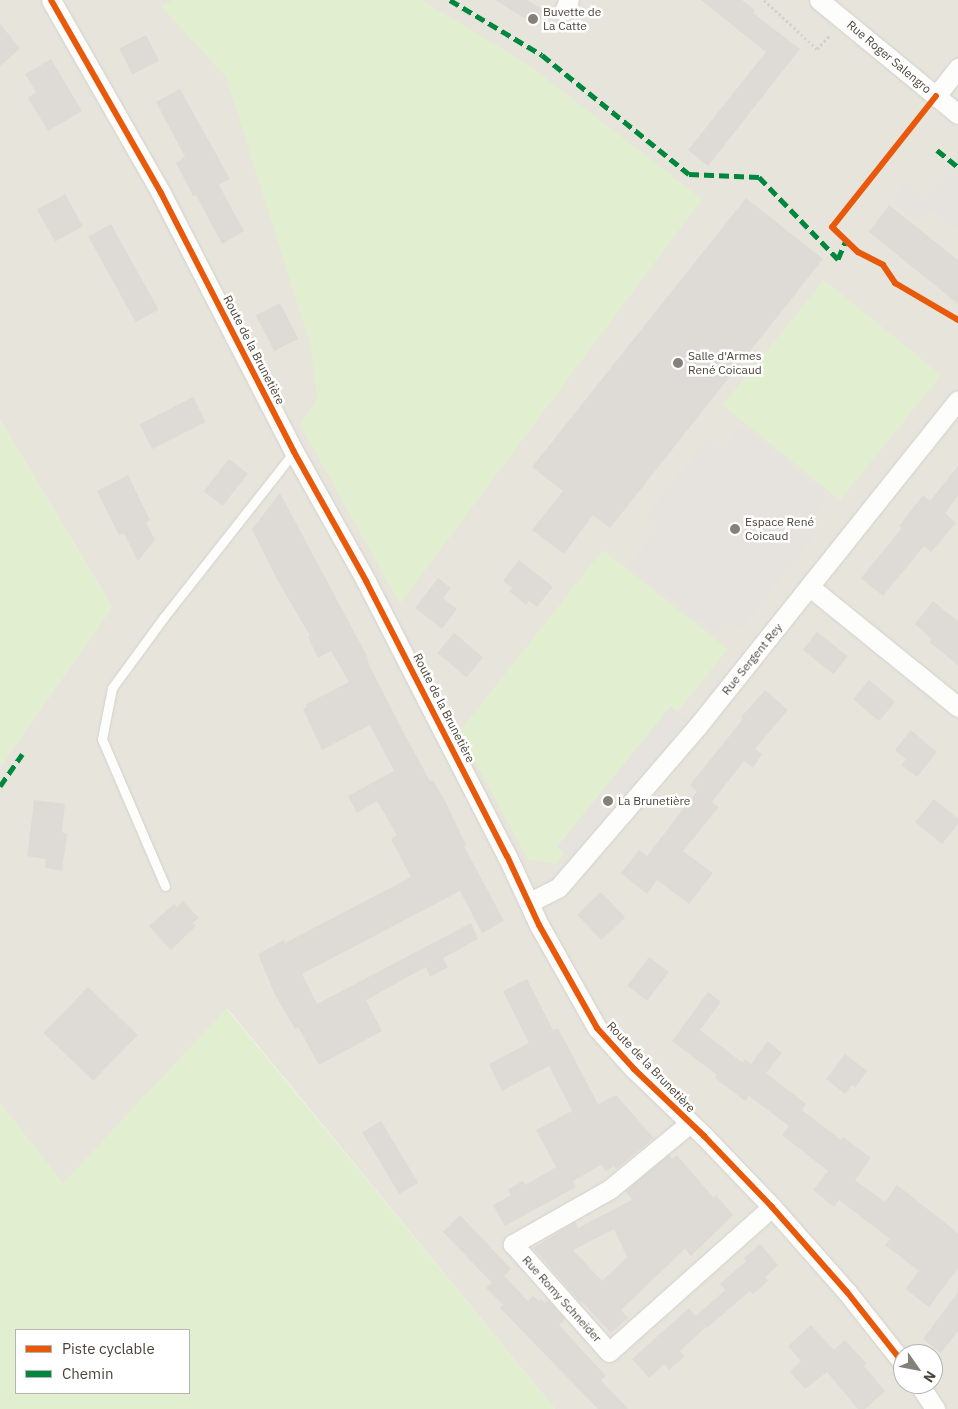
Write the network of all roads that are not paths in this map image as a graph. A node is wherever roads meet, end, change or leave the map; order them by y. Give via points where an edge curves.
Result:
1 (51, 0) edge
2 (819, 0) edge
3 (958, 68) edge
4 (936, 96) junction
5 (958, 114) edge
6 (958, 400) edge
7 (294, 452) junction
8 (810, 587) junction
9 (958, 707) edge
10 (165, 886) dead end
11 (530, 902) junction
12 (690, 1123) junction
13 (772, 1207) junction
14 (893, 1350) edge
15 (925, 1394) edge
16 (935, 1409) edge

1 - 7 street, Route de la Brunetière via 161,193
2 - 4 street, Rue Roger Salengro
3 - 4 street
4 - 5 street, Rue Roger Salengro
6 - 8 street, Rue Sergent Rey
7 - 10 lane via 112,688 102,739
7 - 11 street, Route de la Brunetière via 366,581
8 - 9 street
8 - 11 street, Rue Sergent Rey via 706,716 558,888
11 - 12 street, Route de la Brunetière via 539,925 597,1028 634,1070
12 - 13 street, Route de la Brunetière
12 - 13 street, Rue Romy Schneider via 610,1189 513,1244 610,1352
13 - 14 street, Route de la Brunetière
15 - 16 street

